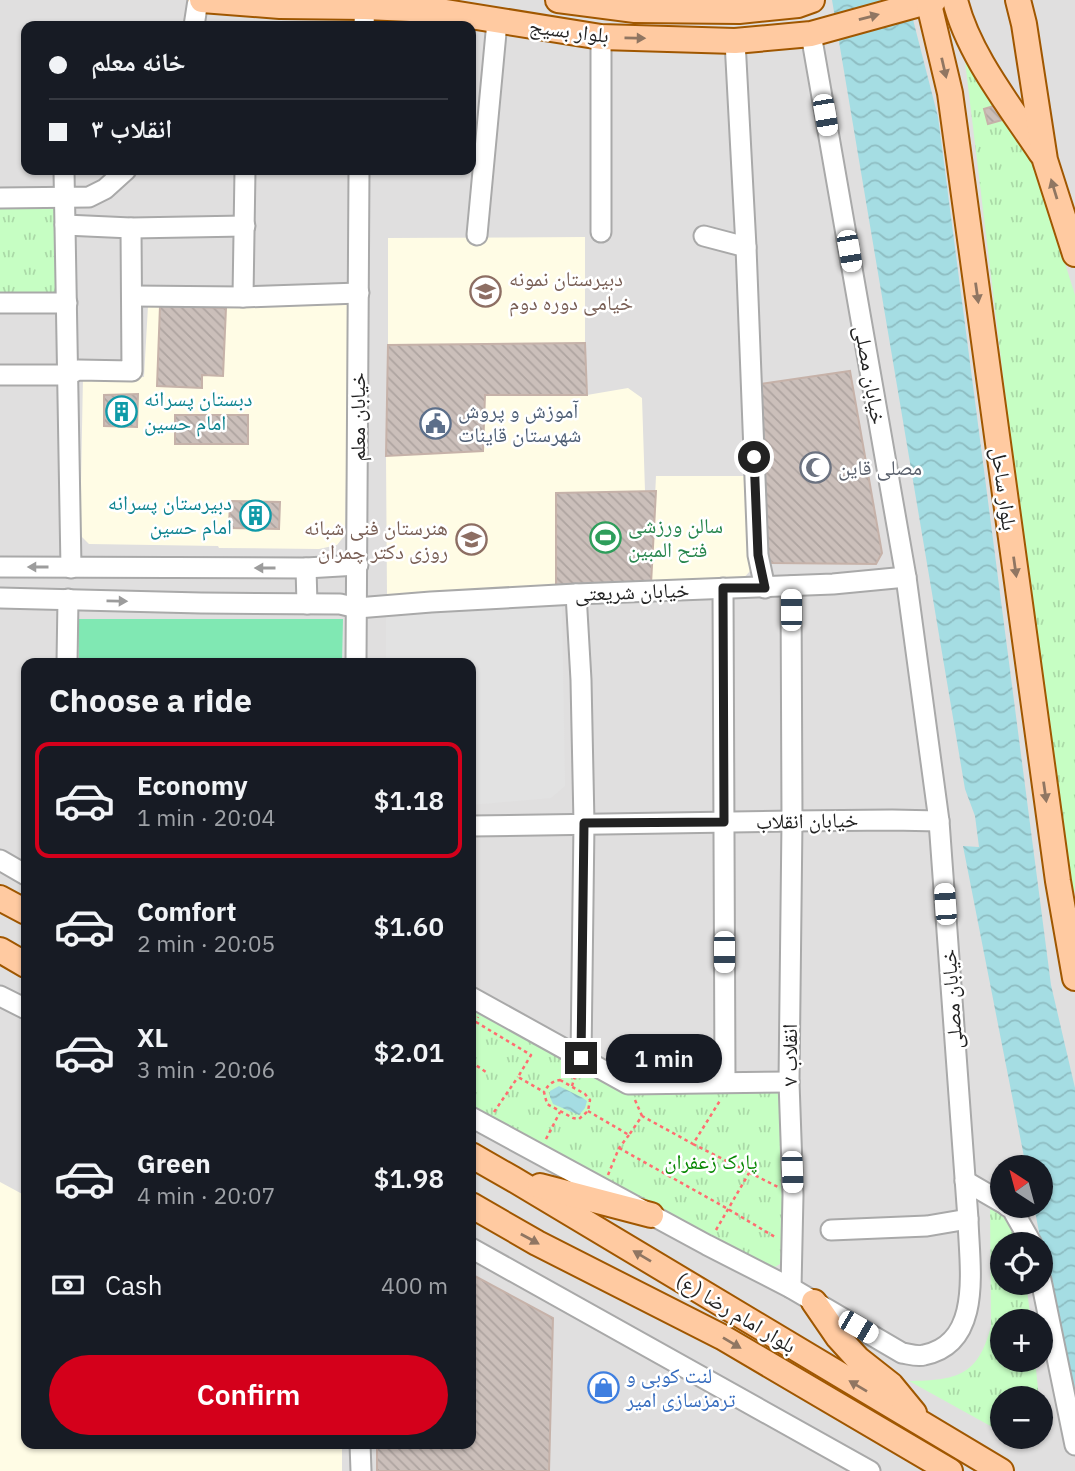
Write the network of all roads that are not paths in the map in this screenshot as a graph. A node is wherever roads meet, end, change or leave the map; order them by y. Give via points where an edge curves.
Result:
1 (200, 0) edge
2 (558, 0) edge
3 (930, 0) edge
4 (955, 0) edge
5 (1017, 0) edge
6 (805, 2) edge
7 (745, 5) edge
8 (433, 10) junction
9 (364, 11) edge
10 (195, 21) edge
11 (406, 21) edge
12 (497, 22) junction
13 (811, 34) junction
14 (601, 37) junction
15 (735, 41) junction
16 (1045, 160) junction
17 (64, 175) edge
18 (121, 175) edge
19 (245, 175) edge
20 (359, 175) edge
21 (0, 198) edge
22 (64, 198) junction
23 (65, 225) junction
24 (245, 226) junction
25 (131, 228) junction
26 (601, 232) dead end
27 (477, 235) dead end
28 (704, 236) dead end
29 (746, 247) junction
30 (1075, 254) edge
31 (359, 293) junction
32 (132, 296) junction
33 (243, 298) junction
34 (0, 303) edge
35 (67, 303) junction
36 (0, 375) edge
37 (68, 375) junction
38 (358, 565) junction
39 (0, 567) edge
40 (71, 568) junction
41 (306, 568) junction
42 (906, 577) junction
43 (791, 586) junction
44 (723, 588) junction
45 (765, 588) junction
46 (576, 594) junction
47 (0, 598) edge
48 (68, 599) junction
49 (307, 604) junction
50 (357, 608) junction
51 (67, 658) edge
52 (356, 658) edge
53 (792, 821) junction
54 (939, 821) junction
55 (724, 822) junction
56 (584, 823) junction
57 (476, 826) edge
58 (0, 860) edge
59 (21, 872) edge
60 (1058, 881) junction
61 (0, 898) edge
62 (1075, 902) edge
63 (21, 909) edge
64 (1072, 942) edge
65 (0, 950) edge
66 (21, 962) edge
67 (1075, 978) edge
68 (0, 996) edge
69 (476, 1000) edge
70 (21, 1006) edge
71 (581, 1058) junction
72 (728, 1082) junction
73 (789, 1082) junction
74 (478, 1121) edge
75 (476, 1159) edge
76 (513, 1179) junction
77 (965, 1181) junction
78 (990, 1196) edge
79 (476, 1208) edge
80 (651, 1215) junction
81 (968, 1219) junction
82 (831, 1230) dead end
83 (476, 1251) edge
84 (792, 1288) junction
85 (1044, 1295) edge
86 (814, 1302) junction
87 (926, 1427) junction
88 (1075, 1445) edge
89 (360, 1449) edge
90 (360, 1471) edge
91 (870, 1471) edge
92 (950, 1471) edge
93 (1001, 1471) edge

1 - 9 main road, بلوار بسیج
1 - 10 street
2 - 7 main road, بلوار بسیج via 635,10
13 -> 3 main road, بلوار بسیج
3 -> 60 main road, بلوار ساحل via 950,93
4 - 16 main road via 974,50
5 - 16 main road
6 - 7 main road, بلوار بسیج
8 - 9 main road, بلوار بسیج
8 - 11 main road
8 - 12 main road, بلوار بسیج
12 - 14 main road, بلوار بسیج
12 - 27 street
13 - 15 main road, بلوار بسیج
13 - 42 street, خیابان مصلی
14 -> 15 main road, بلوار بسیج
14 - 26 street
15 - 29 street
30 -> 16 main road
17 - 22 street
18 - 22 street via 89,197
19 - 24 street
20 - 31 street, خیابان معلم
21 - 22 street
22 - 23 street
23 - 25 street
23 - 35 street
24 - 25 street
24 - 33 street
25 - 32 street
28 - 29 street
29 - 45 street via 758,555
31 - 33 street
31 - 38 street, خیابان معلم
32 - 33 street
32 - 37 street via 132,371 78,370
34 - 35 street
35 - 37 street
36 - 37 street
37 - 40 street
38 - 41 street
38 - 50 street, خیابان معلم
40 -> 39 street
41 -> 40 street
41 - 49 street
42 - 43 street, خیابان شریعتی
42 - 54 street, خیابان مصلی
43 - 45 street, خیابان شریعتی
43 - 53 street, انقلاب ۷
44 - 45 street, خیابان شریعتی
44 - 46 street, خیابان شریعتی
44 - 55 street
46 - 50 street, خیابان شریعتی
46 - 56 street
47 - 48 street, خیابان شریعتی
48 -> 49 street, خیابان شریعتی
48 - 51 street
49 - 50 street, خیابان شریعتی
50 - 52 street, خیابان معلم
53 - 54 street, خیابان انقلاب
53 - 55 street, خیابان انقلاب
53 - 73 street, انقلاب ۷
54 - 77 street, خیابان مصلی
55 - 56 street, خیابان انقلاب
55 - 72 street
56 - 57 street, خیابان انقلاب
56 - 71 street
58 - 59 street
60 - 62 main road
60 - 64 main road, بلوار ساحل
61 - 63 main road
64 - 67 main road, بلوار ساحل
65 - 66 main road
68 - 70 street
69 - 71 street
71 - 72 street via 628,1084
72 - 73 street
73 - 84 street, انقلاب ۷
74 - 80 street, خیابان مصلی
75 - 76 main road, بلوار امام رضا (ع)
76 - 80 main road
87 -> 76 main road, بلوار امام رضا (ع)
77 - 78 street
77 - 81 street, خیابان مصلی
79 -> 92 main road, بلوار امام رضا (ع) via 722,1337
80 - 84 street, خیابان مصلی
81 - 82 street via 927,1226
81 - 86 street, خیابان مصلی via 969,1306 961,1330 946,1346 922,1356 902,1353
83 - 91 street
84 - 86 street, خیابان مصلی
85 - 88 street
86 - 87 main road via 838,1337 891,1385
87 - 93 main road, بلوار امام رضا (ع)
89 - 90 street

